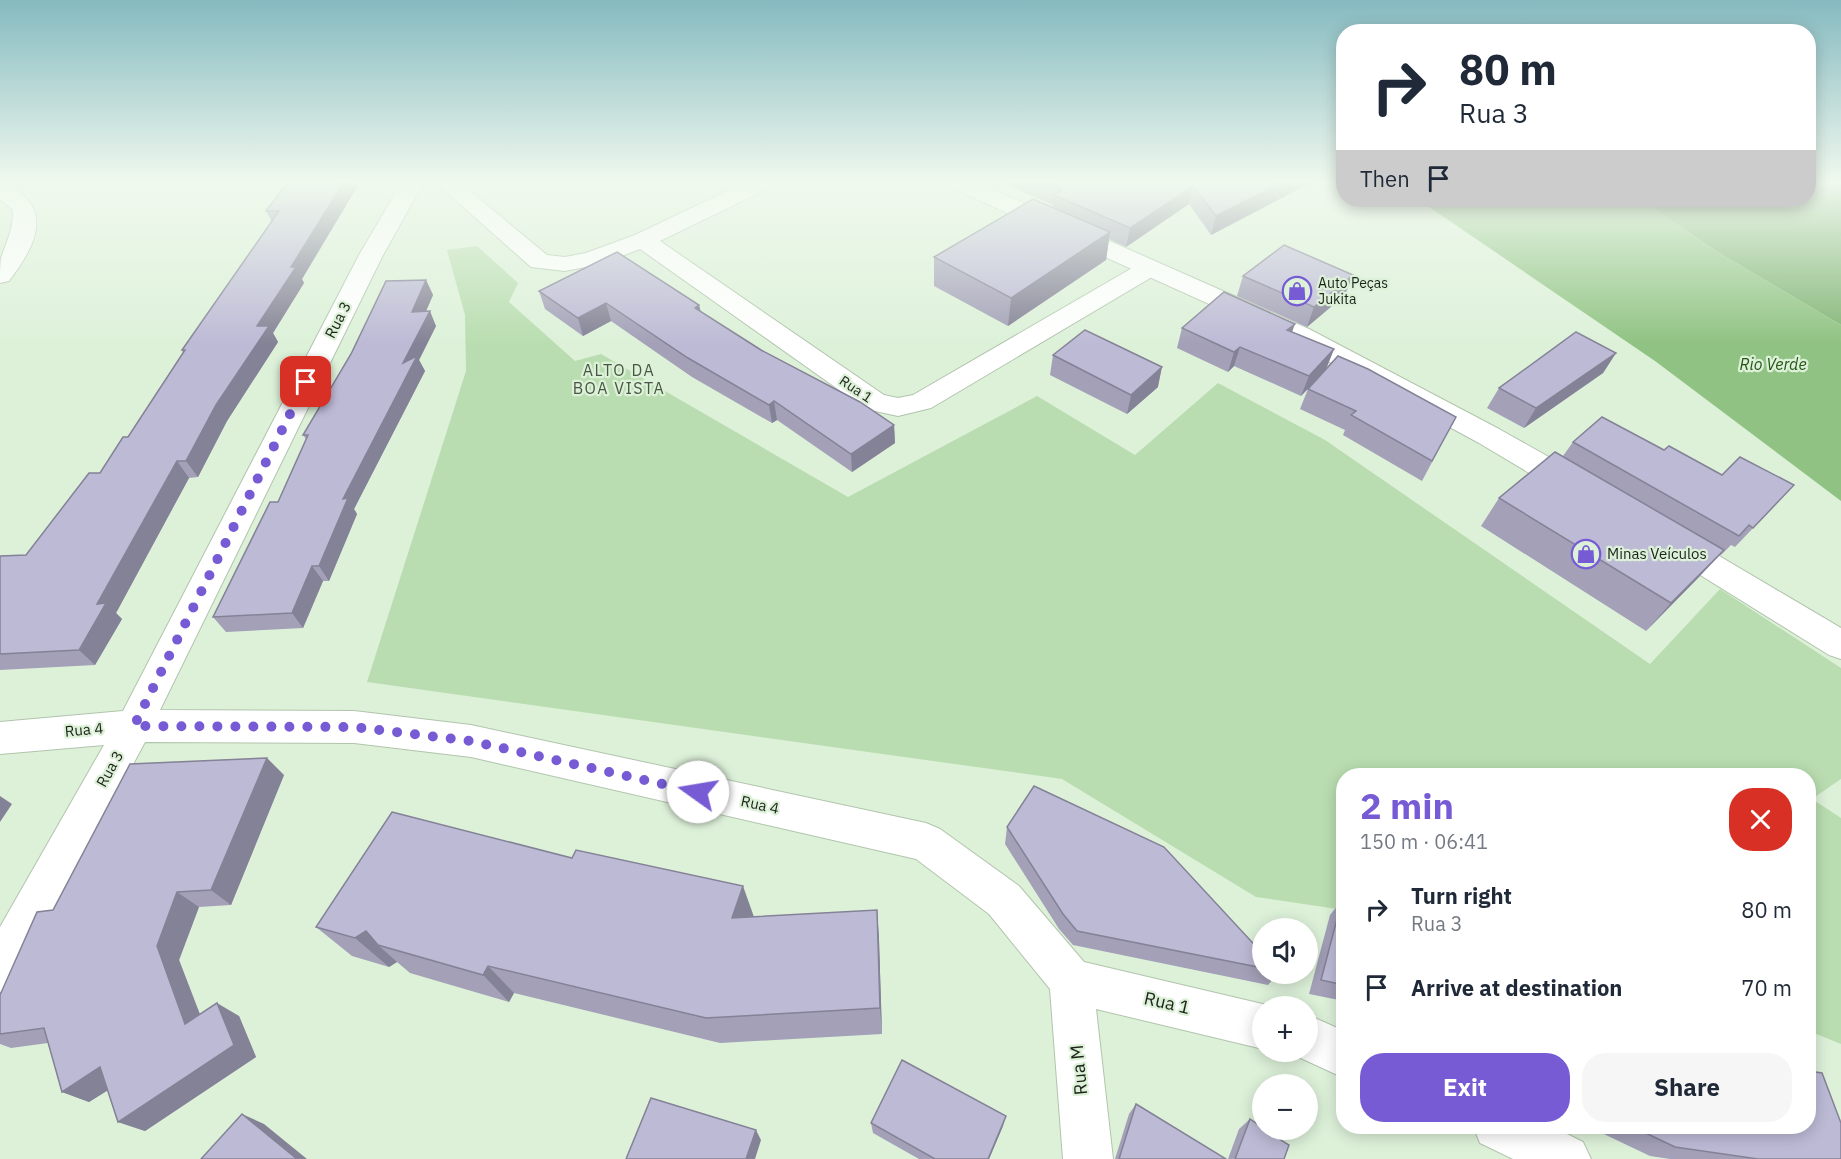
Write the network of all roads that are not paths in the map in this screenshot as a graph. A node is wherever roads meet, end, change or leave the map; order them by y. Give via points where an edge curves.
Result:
1 (23, 236) edge
2 (382, 236) edge
3 (510, 236) edge
4 (651, 236) edge
5 (1076, 236) edge
6 (643, 240) junction
7 (1148, 269) junction
8 (0, 276) edge
9 (1599, 500) edge
10 (1648, 529) edge
11 (1841, 645) edge
12 (134, 726) junction
13 (0, 738) edge
14 (0, 970) edge
15 (1071, 981) junction
16 (1252, 1023) edge
17 (1318, 1043) edge
18 (1336, 1051) edge
19 (1514, 1134) edge
20 (1088, 1159) edge
21 (1566, 1159) edge

1 - 8 street via 15,257
2 - 12 street, Rua 3
3 - 6 street via 540,262 565,264 592,259
4 - 6 street
5 - 7 street
6 - 7 street, Rua 1 via 876,403 898,407 921,402
7 - 9 street via 1337,353
10 - 11 street
12 - 13 street, Rua 4
12 - 14 street, Rua 3
12 - 15 street, Rua 4 via 354,727 471,741 926,842 1004,900
15 - 16 street, Rua 1
15 - 20 street, Rua M
17 - 18 street
19 - 21 street

